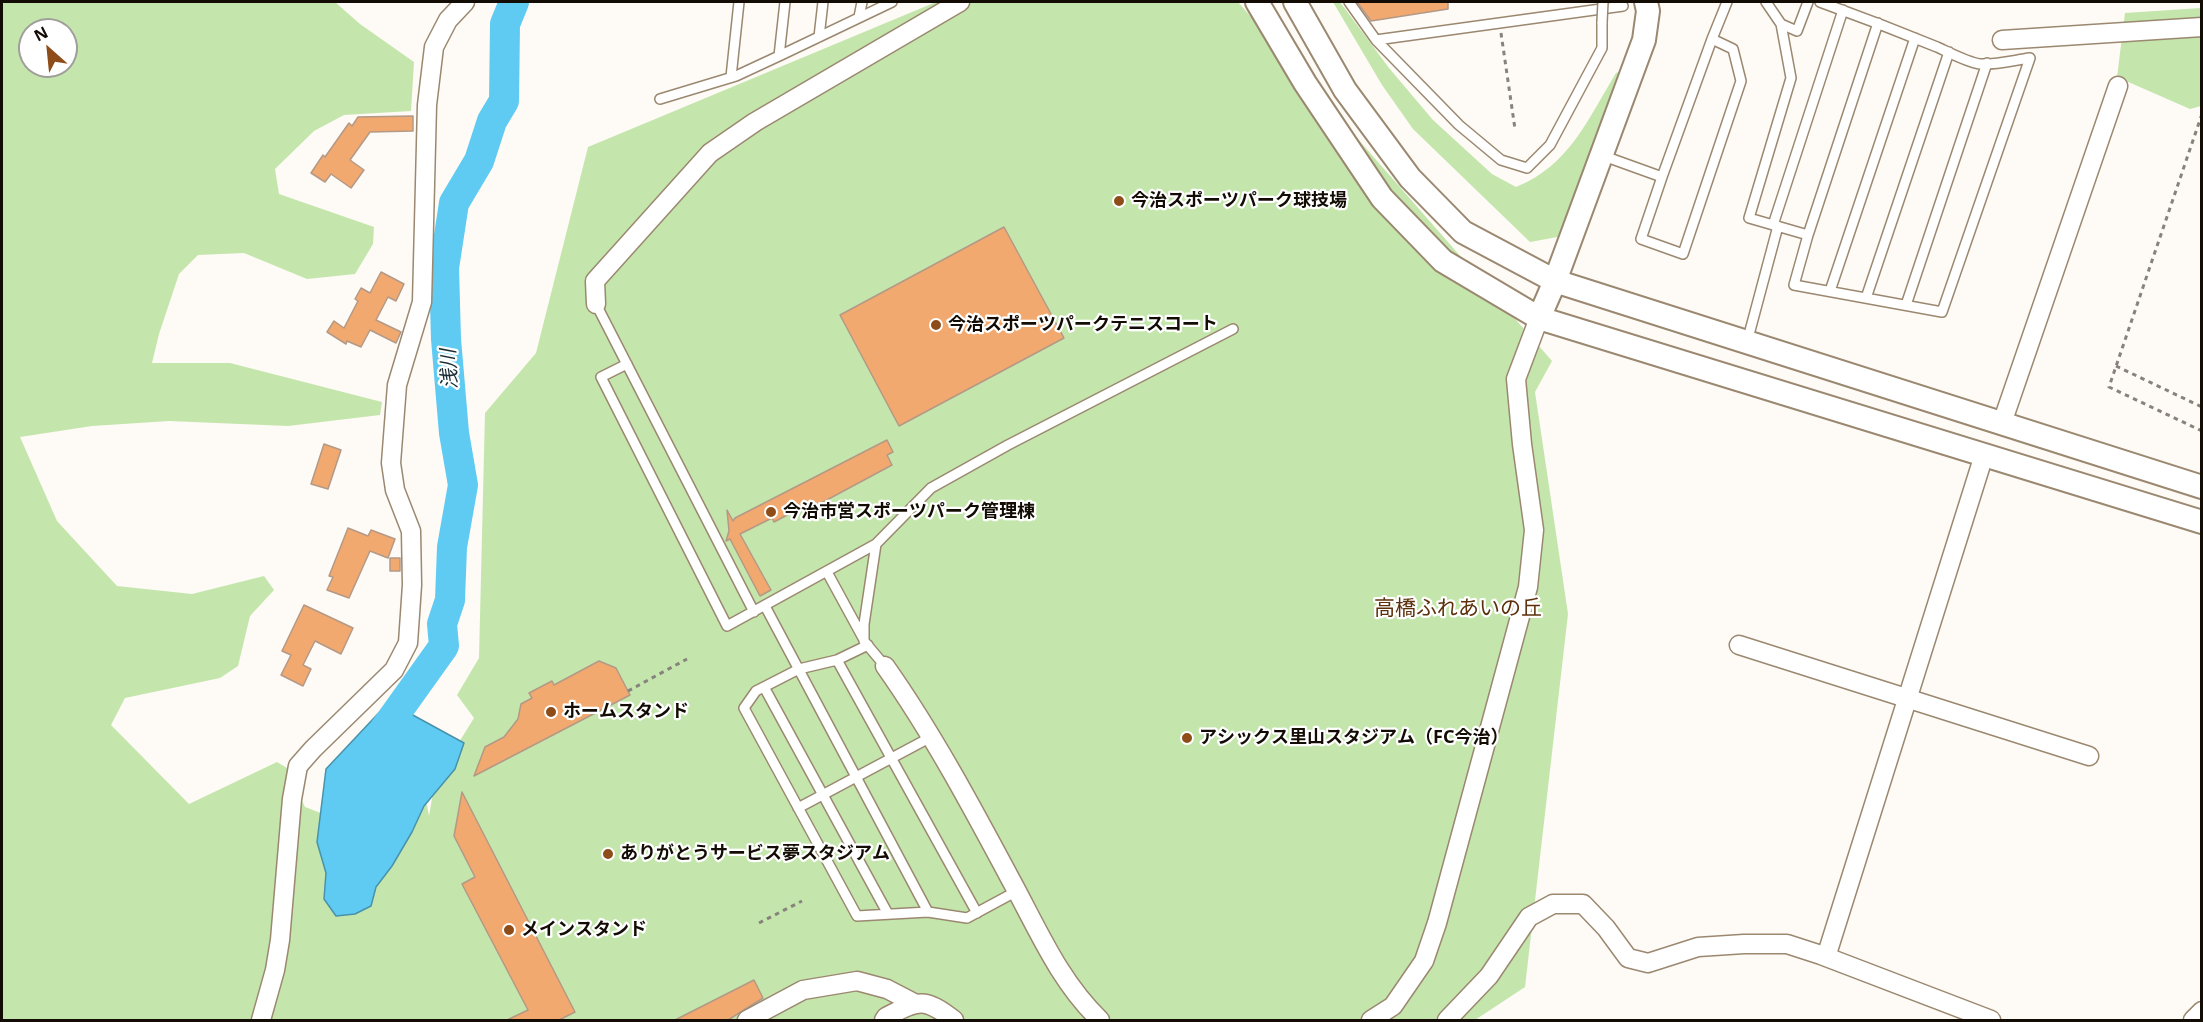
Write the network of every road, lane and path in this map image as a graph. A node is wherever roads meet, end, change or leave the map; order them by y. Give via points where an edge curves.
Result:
1 (465, 2) edge
2 (739, 2) edge
3 (785, 2) edge
4 (824, 2) edge
5 (862, 2) edge
6 (892, 2) edge
7 (960, 2) edge
8 (1257, 2) edge
9 (1295, 2) edge
10 (1349, 2) edge
11 (1603, 2) edge
12 (1646, 2) edge
13 (1727, 2) edge
14 (1766, 2) edge
15 (1808, 2) edge
16 (1820, 2) edge
17 (1623, 4) edge
18 (1843, 10) junction
19 (859, 17) junction
20 (1499, 23) junction
21 (1878, 23) junction
22 (1781, 24) junction
23 (2202, 27) edge
24 (819, 37) junction
25 (1915, 38) junction
26 (1712, 39) junction
27 (1376, 40) junction
28 (2002, 40) dead end
29 (1949, 52) junction
30 (779, 56) junction
31 (1987, 63) junction
32 (731, 77) junction
33 (2118, 86) dead end
34 (660, 99) dead end
35 (2202, 114) edge
36 (1515, 129) dead end
37 (1601, 155) junction
38 (1662, 177) junction
39 (1776, 225) junction
40 (1808, 235) junction
41 (1555, 281) junction
42 (1830, 291) junction
43 (1866, 298) junction
44 (596, 304) joint
45 (1906, 305) junction
46 (1539, 318) junction
47 (1233, 329) dead end
48 (1747, 342) junction
49 (627, 364) junction
50 (2116, 366) junction
51 (2202, 407) edge
52 (2002, 423) junction
53 (2202, 431) edge
54 (1984, 455) junction
55 (2202, 487) edge
56 (2202, 522) edge
57 (876, 544) junction
58 (827, 572) junction
59 (765, 606) junction
60 (754, 612) junction
61 (866, 643) junction
62 (1739, 645) dead end
63 (687, 659) dead end
64 (837, 660) junction
65 (885, 666) joint
66 (799, 669) junction
67 (764, 687) junction
68 (628, 691) dead end
69 (1908, 699) junction
70 (931, 737) junction
71 (2090, 756) dead end
72 (891, 759) junction
73 (856, 777) junction
74 (823, 795) junction
75 (798, 808) junction
76 (1017, 891) junction
77 (802, 902) dead end
78 (928, 912) junction
79 (977, 913) junction
80 (888, 914) junction
81 (759, 923) dead end
82 (1826, 957) junction
83 (914, 1002) junction
84 (2202, 1011) edge
85 (261, 1020) edge
86 (747, 1020) edge
87 (884, 1020) edge
88 (954, 1020) edge
89 (1100, 1020) edge
90 (1371, 1020) edge
91 (1447, 1020) edge
92 (1991, 1020) edge
93 (2193, 1020) edge

1 - 85 street via 448,20 434,47 428,105 422,302 397,386 391,463 394,490 411,531 408,643 394,670 298,766 280,940
2 - 32 lane
3 - 30 lane
4 - 24 lane
5 - 19 lane
6 - 19 lane
7 - 44 street via 755,122 710,153 595,281
8 - 46 street via 1305,83 1382,198 1443,261
9 - 41 street via 1345,90 1410,178 1463,232
10 - 27 lane
11 - 27 lane, bridge via 1602,48 1550,145 1527,168 1501,160 1459,125
12 - 17 lane
12 - 37 street via 1644,40
13 - 26 lane
14 - 22 lane
15 - 22 lane via 1797,30
16 - 18 lane
17 - 20 lane
18 - 21 lane
18 - 39 lane
19 - 24 lane
20 - 27 lane
20 - 36 path
21 - 25 lane
21 - 40 lane
22 - 39 lane via 1791,78 1749,218
23 - 28 street
24 - 30 lane
25 - 29 lane
25 - 42 lane
26 - 38 lane
26 - 38 lane via 1732,49 1741,81 1683,254 1641,239
29 - 31 lane via 1979,64
29 - 43 lane
30 - 32 lane
31 - 45 lane
31 - 45 lane via 2030,58 1942,312
32 - 34 lane
33 - 52 street
35 - 50 path
37 - 38 lane
37 - 41 street
39 - 40 lane
39 - 48 lane
40 - 42 lane via 1794,285
41 - 46 street
41 - 48 street
42 - 43 lane
43 - 45 lane
44 - 49 lane
46 - 54 street
46 - 90 street via 1516,379 1534,530 1528,587 1424,961 1393,1006
47 - 57 lane via 931,488
48 - 52 street
49 - 60 lane
49 - 60 lane via 601,377 727,626
50 - 51 path
50 - 53 path via 2109,387
52 - 55 street
54 - 56 street
54 - 69 street
57 - 58 lane
57 - 61 lane via 864,624
58 - 59 lane
58 - 61 lane
59 - 60 lane
59 - 66 lane
61 - 64 lane
61 - 65 lane
62 - 69 street
63 - 68 path
64 - 66 lane
64 - 72 lane
65 - 70 street
66 - 67 lane
66 - 73 lane
67 - 74 lane
67 - 75 lane via 756,691 744,708
69 - 71 street
69 - 82 street
70 - 72 lane
70 - 76 street
72 - 73 lane
72 - 79 lane
73 - 74 lane
73 - 78 lane
74 - 75 lane
74 - 80 lane
75 - 80 lane via 857,916
76 - 79 lane
76 - 89 street via 1062,975
77 - 81 path
78 - 79 lane via 967,918
78 - 80 lane
82 - 91 street via 1787,944 1743,944 1698,947 1648,963 1628,958 1583,904 1553,904 1529,917 1489,976
82 - 92 street
83 - 86 street via 857,981 803,990
83 - 87 street
83 - 88 street via 935,1006
84 - 93 street

